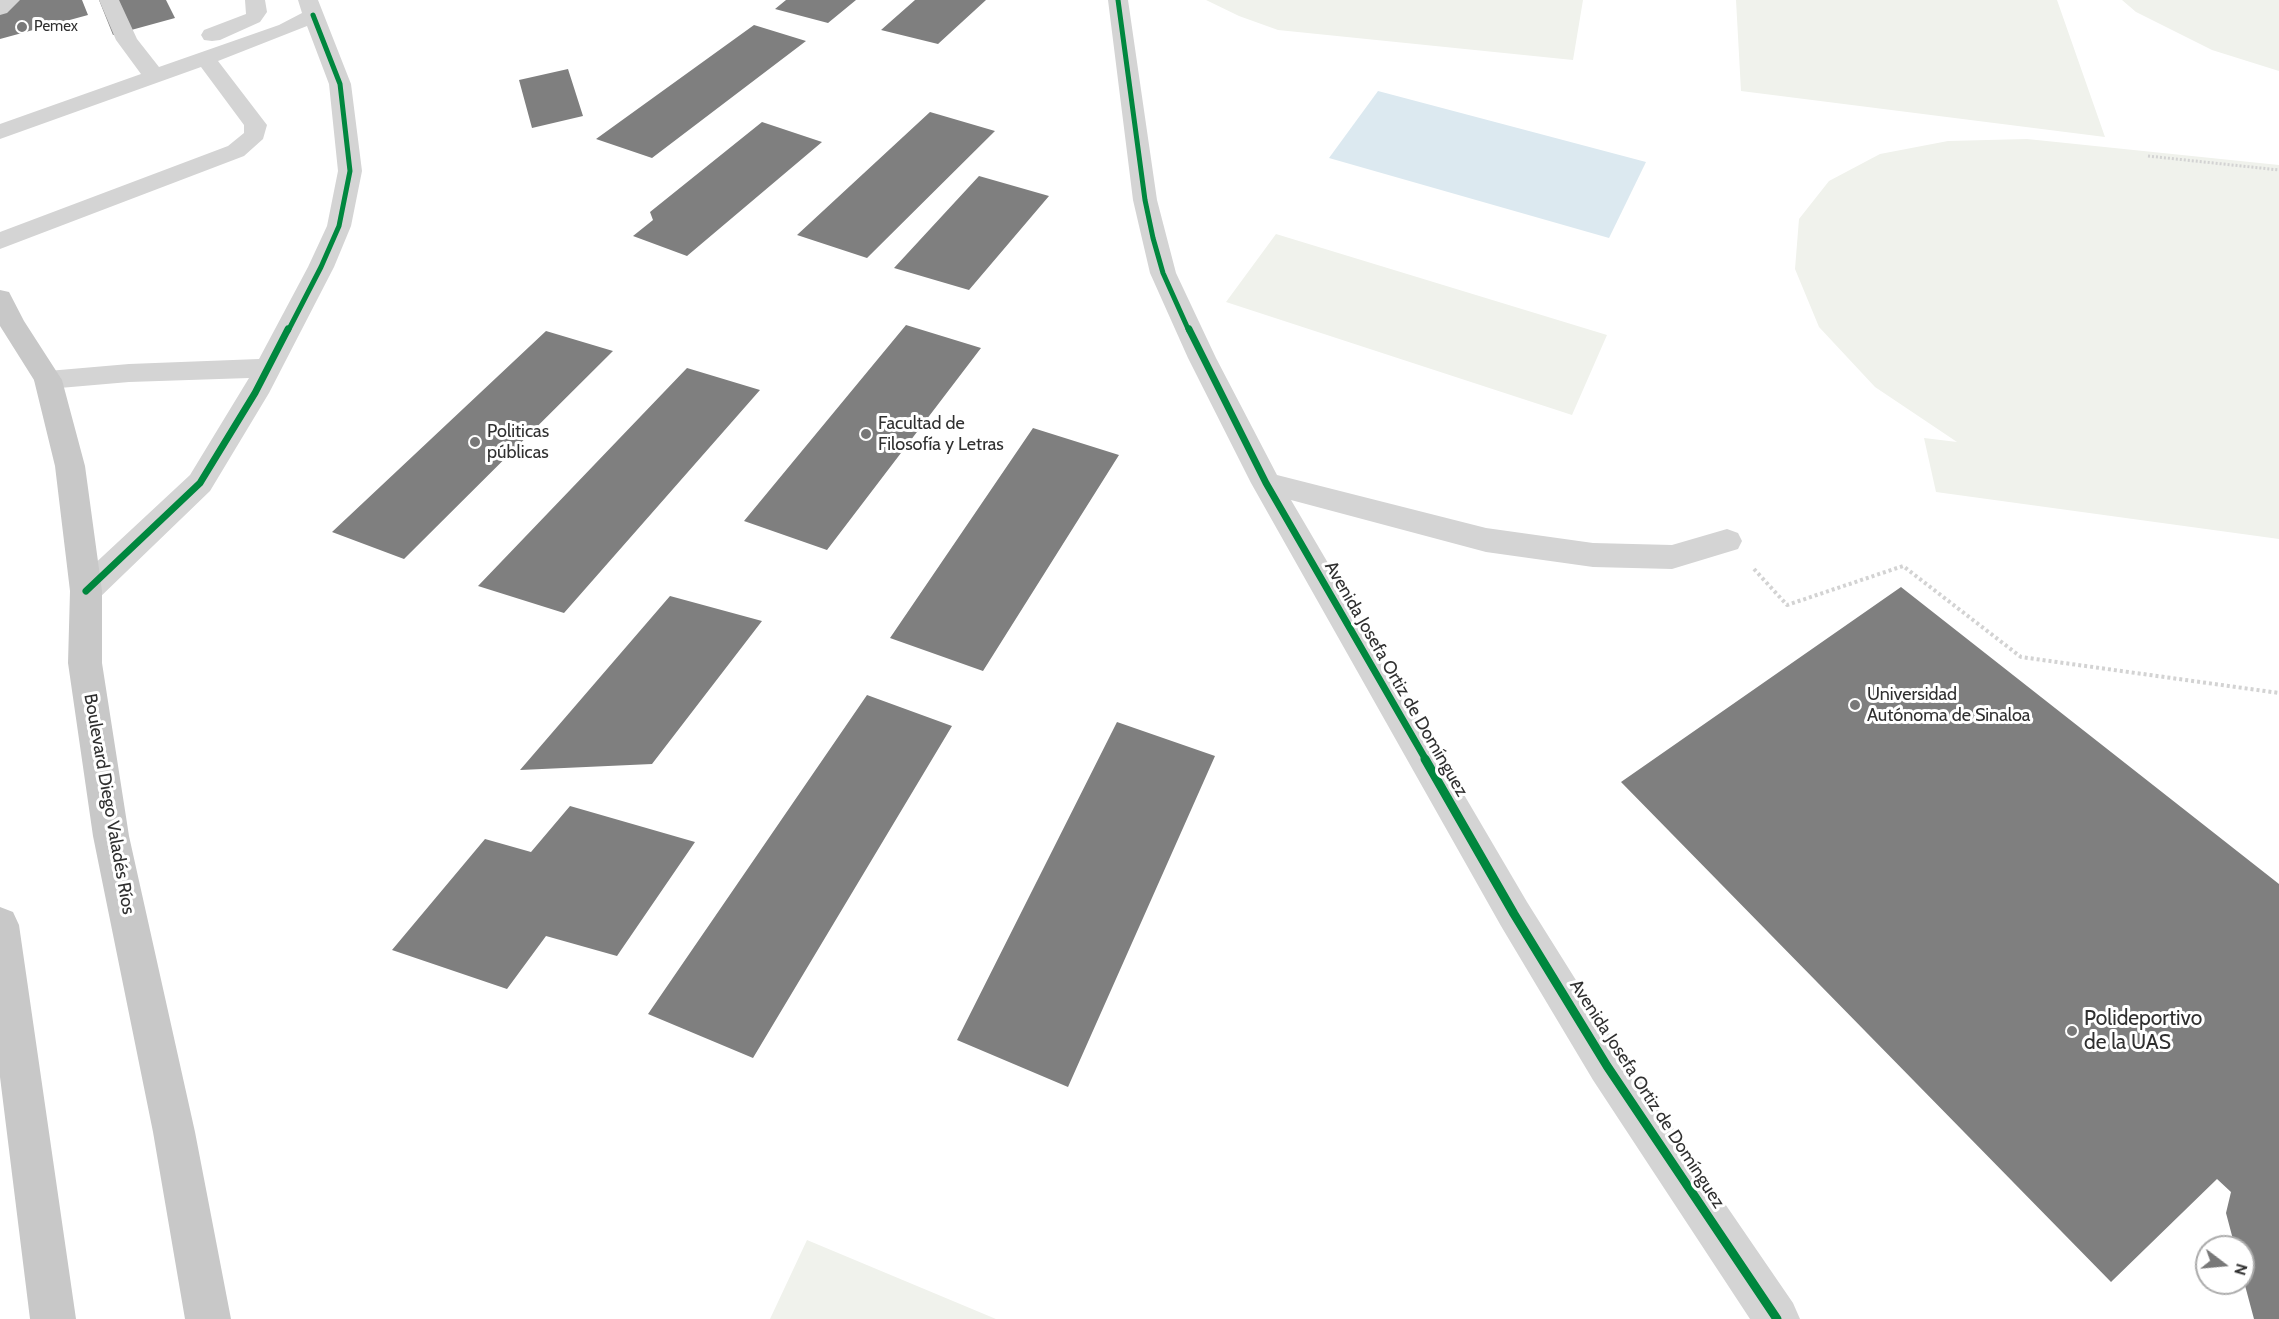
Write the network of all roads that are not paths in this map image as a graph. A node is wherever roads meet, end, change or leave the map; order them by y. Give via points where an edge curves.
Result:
1 (10, 0) edge
2 (109, 0) edge
3 (255, 0) edge
4 (1118, 0) edge
5 (311, 7) edge
6 (0, 9) edge
7 (206, 59) junction
8 (148, 68) junction
9 (65, 87) dead end
10 (0, 132) edge
11 (0, 241) edge
12 (0, 298) edge
13 (268, 368) junction
14 (48, 380) junction
15 (1266, 483) junction
16 (1727, 541) road end
17 (86, 591) junction
18 (0, 925) edge
19 (53, 1319) edge
20 (208, 1319) edge
21 (1777, 1319) edge

1 - 6 street
2 - 8 street via 128,40
3 - 8 street via 257,12 253,18
4 - 15 street, Avenida Josefa Ortiz de Domínguez via 1145,200 1163,273
5 - 7 street via 262,39
5 - 13 street via 340,84 350,171 339,226
7 - 8 street
7 - 11 street via 256,125 248,142 236,151
8 - 9 street
8 - 10 street
12 - 14 main road, Boulevard Diego Valadés Ríos
13 - 14 street
13 - 17 street via 201,483
14 - 17 main road, Boulevard Diego Valadés Ríos via 70,466
15 - 16 street via 1486,540 1593,555 1672,557
15 - 21 street, Avenida Josefa Ortiz de Domínguez via 1508,904 1582,1025
17 - 20 main road, Boulevard Diego Valadés Ríos via 85,663 111,836 174,1132
18 - 19 main road

